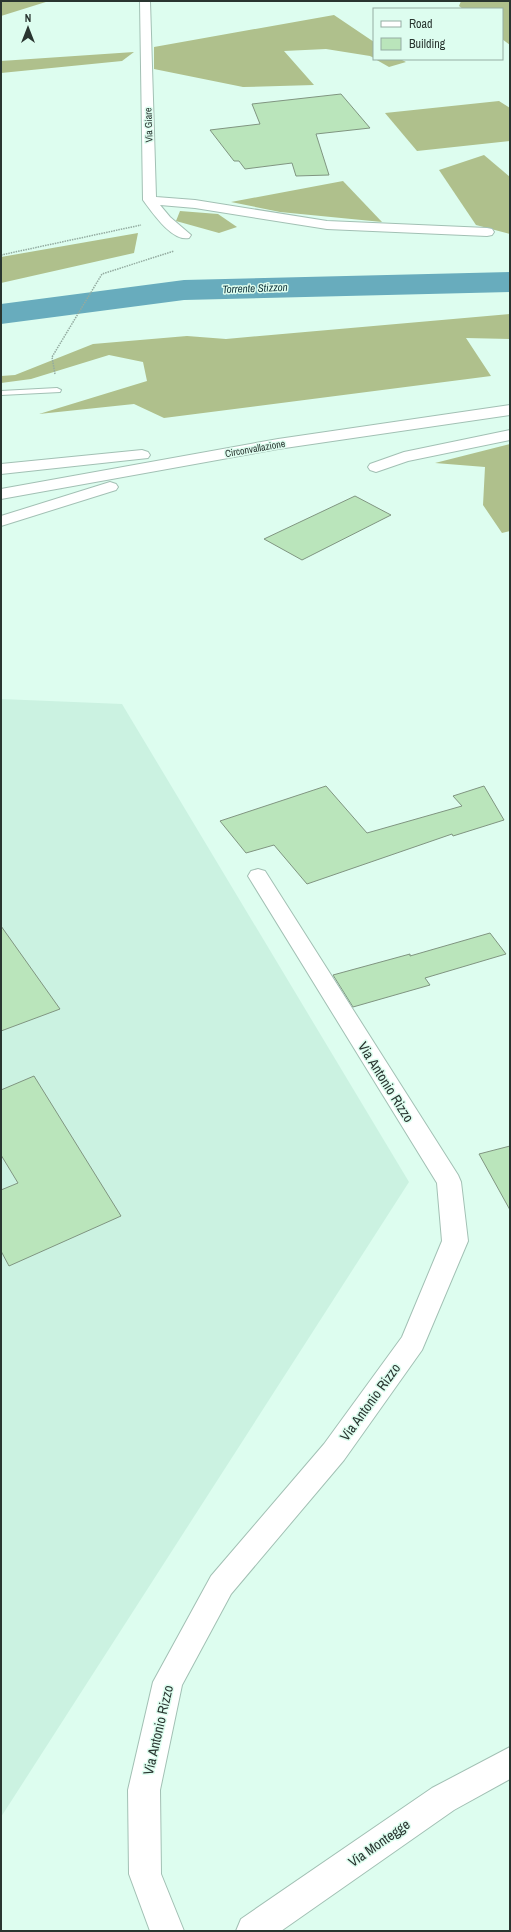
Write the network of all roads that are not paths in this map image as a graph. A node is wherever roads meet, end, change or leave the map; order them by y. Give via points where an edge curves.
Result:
1 (145, 1) edge
2 (150, 200) junction
3 (487, 232) dead end
4 (184, 235) road end
5 (57, 390) road end
6 (1, 393) edge
7 (510, 410) edge
8 (510, 435) edge
9 (225, 453) junction
10 (376, 467) dead end
11 (1, 469) edge
12 (1, 494) edge
13 (1, 521) edge
14 (258, 876) dead end
15 (510, 1762) edge
16 (167, 1931) edge
17 (253, 1931) edge

1 - 2 main road, Via Giare
2 - 3 main road via 195,204 327,225
2 - 4 main road via 165,220
5 - 6 lane
7 - 9 main road, Circonvallazione
8 - 10 main road via 404,457
9 - 11 main road via 197,450
9 - 12 main road, Circonvallazione
9 - 13 main road via 202,469 101,489
14 - 16 main road, Via Antonio Rizzo via 449,1182 454,1241 413,1342 334,1452 221,1585 168,1682 144,1790 145,1874
15 - 17 main road, Via Montegge via 442,1799

